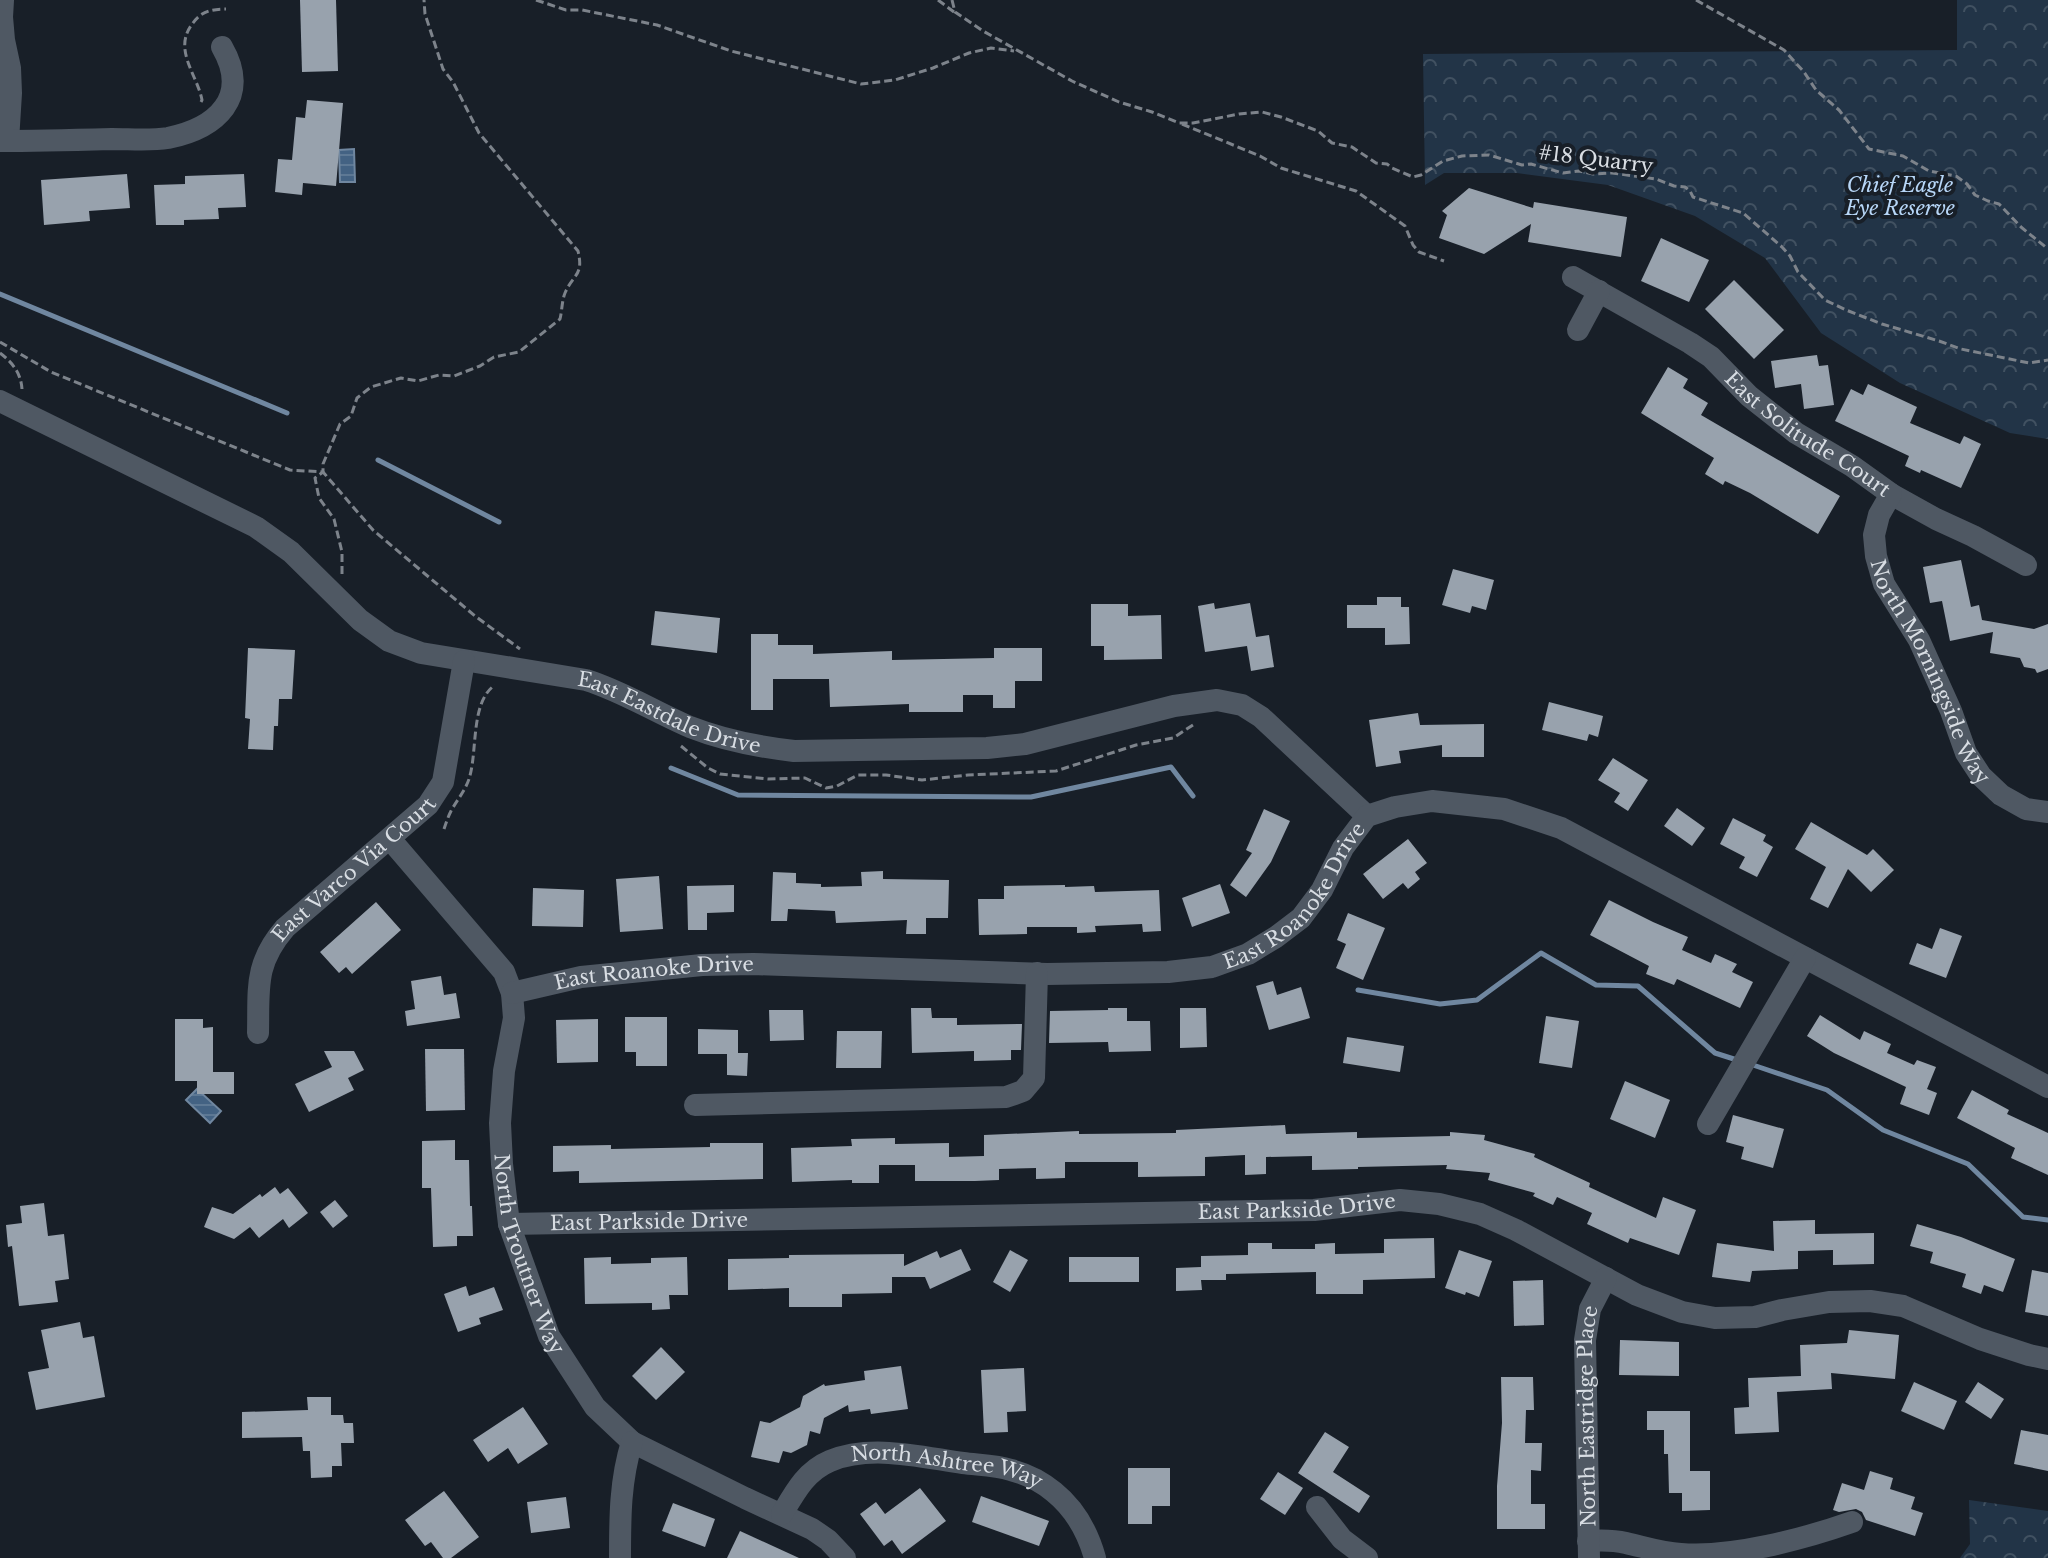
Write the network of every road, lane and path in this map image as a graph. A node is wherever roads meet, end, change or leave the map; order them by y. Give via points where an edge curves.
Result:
1 (3, 0) edge
2 (424, 0) edge
3 (536, 0) edge
4 (938, 0) edge
5 (952, 0) edge
6 (1696, 0) edge
7 (226, 9) dead end
8 (955, 12) junction
9 (222, 47) dead end
10 (1019, 52) junction
11 (195, 112) dead end
12 (1179, 123) junction
13 (4, 141) edge
14 (2048, 249) edge
15 (1444, 261) dead end
16 (1573, 277) dead end
17 (1599, 291) junction
18 (1578, 330) dead end
19 (0, 342) edge
20 (2048, 360) edge
21 (0, 401) edge
22 (323, 472) junction
23 (1891, 494) junction
24 (2026, 565) dead end
25 (342, 574) dead end
26 (521, 649) dead end
27 (464, 661) junction
28 (2048, 812) edge
29 (1367, 816) junction
30 (390, 839) junction
31 (1805, 958) junction
32 (1037, 973) junction
33 (512, 993) junction
34 (258, 1033) dead end
35 (2048, 1087) edge
36 (695, 1105) dead end
37 (1708, 1124) dead end
38 (509, 1224) junction
39 (1606, 1278) junction
40 (2048, 1359) edge
41 (632, 1442) junction
42 (1317, 1507) dead end
43 (782, 1514) junction
44 (1852, 1522) dead end
45 (1589, 1549) edge
46 (620, 1558) edge
47 (845, 1558) edge
48 (1095, 1558) edge
49 (1367, 1558) edge

1 - 13 street via 11,93
2 - 22 path via 443,69 479,133 578,251 579,274 565,293 560,319 519,352 454,376 401,378 371,387 340,424
3 - 10 path via 657,25 731,51 861,84 895,80 991,48
4 - 8 path, #18 Quarry
5 - 8 path
6 - 14 path via 1784,50 1869,149 1956,176 1975,195 1999,204
7 - 11 path via 198,17 184,39 202,100
8 - 10 path, #18 Quarry
9 - 13 street via 234,81 230,98 203,127 166,138
10 - 12 path, #18 Quarry via 1119,102
12 - 15 path via 1281,168 1356,191 1405,226 1419,252
12 - 20 path, #18 Quarry via 1262,112 1318,131 1332,143 1352,147 1413,177 1443,161 1489,155 1563,173 1656,179 1743,213 1782,247 1825,300 1846,310 1961,349 2029,363
16 - 17 street, East Solitude Court
17 - 18 street
17 - 23 street, East Solitude Court via 1711,357 1796,433
19 - 22 path via 51,372 290,470
21 - 27 street, East Eastdale Drive via 256,527 389,641
22 - 25 path via 315,478 319,498 334,519
22 - 26 path via 373,530
23 - 24 street, East Solitude Court
23 - 28 street, North Morningside Way via 1874,535 1884,584 1919,640 1966,753 2001,795 2026,809
27 - 29 street, East Eastdale Drive via 589,681 721,738 794,751 1013,745 1217,700 1242,705 1261,717
27 - 30 street, East Varco Via Court via 443,782 428,805
29 - 31 street, East Roanoke Drive via 1432,801 1529,816
29 - 32 street, East Roanoke Drive via 1301,918 1248,954 1212,967 1168,972
30 - 33 street via 504,972
30 - 34 street, East Varco Via Court via 271,944 259,976
31 - 35 street, East Roanoke Drive
31 - 37 street
32 - 33 street, East Roanoke Drive via 702,965 581,977
32 - 36 street via 1034,1078 1023,1091 1006,1097
33 - 38 street, North Troutner Way via 514,1018 500,1123
38 - 39 street, East Parkside Drive via 1314,1210 1400,1200 1480,1214
38 - 41 street, North Troutner Way via 549,1336 595,1407
39 - 40 street, East Parkside Drive via 1682,1312 1715,1318 1755,1317 1829,1302 1903,1306 1980,1339
39 - 45 street, North Eastridge Place via 1590,1309 1585,1340
41 - 43 street, North Troutner Way
41 - 46 street via 621,1492
42 - 49 street via 1342,1539
43 - 47 street, North Troutner Way via 828,1540
43 - 48 street, North Ashtree Way via 806,1476 851,1455 885,1453 1008,1469 1054,1492 1072,1510
44 - 45 street via 1772,1545 1697,1555 1616,1541

